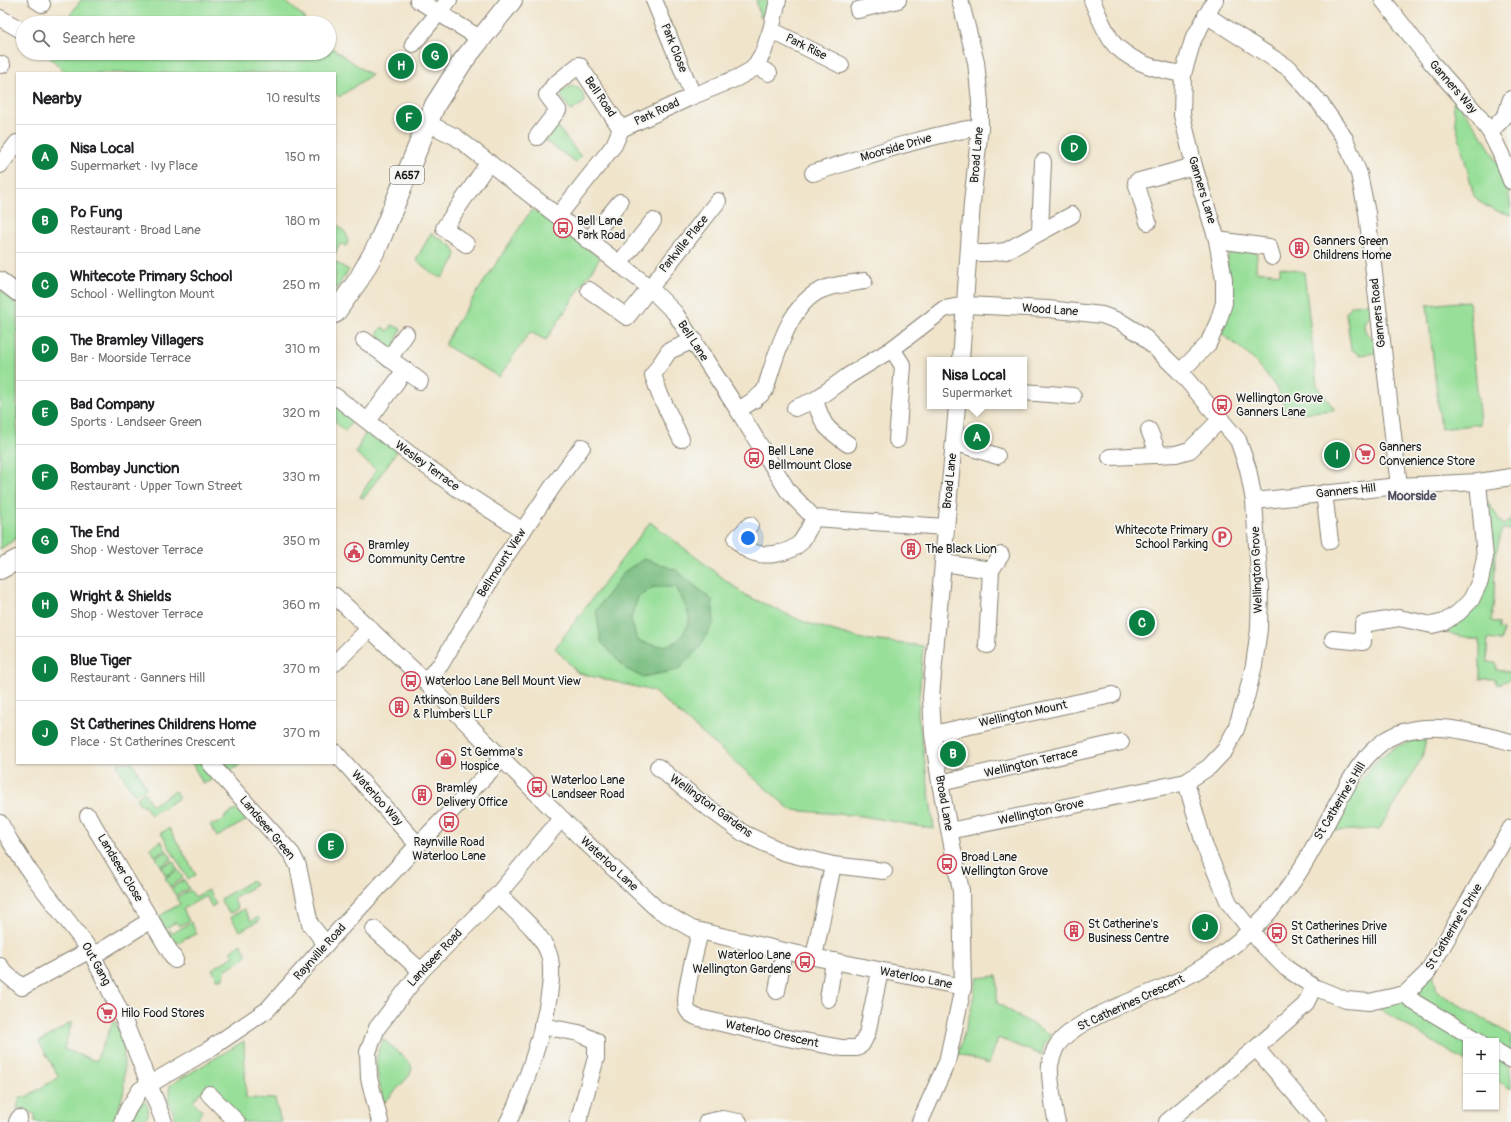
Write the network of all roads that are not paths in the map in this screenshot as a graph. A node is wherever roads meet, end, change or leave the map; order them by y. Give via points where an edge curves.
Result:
1 (418, 0) edge
2 (449, 0) edge
3 (654, 0) edge
4 (778, 0) edge
5 (898, 0) edge
6 (960, 0) edge
7 (1092, 0) edge
8 (1215, 0) edge
9 (1383, 0) edge
10 (509, 1) edge
11 (858, 10) dead end
12 (438, 13) junction
13 (1206, 15) junction
14 (0, 18) edge
15 (16, 27) edge
16 (771, 30) junction
17 (481, 39) junction
18 (413, 44) dead end
19 (842, 65) dead end
20 (755, 66) junction
21 (769, 73) dead end
22 (1183, 74) junction
23 (693, 96) junction
24 (1511, 99) edge
25 (427, 123) junction
26 (980, 127) junction
27 (621, 129) junction
28 (1490, 132) junction
29 (537, 137) dead end
30 (16, 144) edge
31 (489, 162) junction
32 (1043, 162) dead end
33 (0, 165) edge
34 (1194, 166) junction
35 (813, 173) dead end
36 (1511, 181) edge
37 (718, 201) dead end
38 (620, 202) dead end
39 (1072, 215) dead end
40 (558, 216) junction
41 (653, 221) dead end
42 (1148, 222) dead end
43 (1040, 232) junction
44 (1217, 240) junction
45 (588, 241) junction
46 (466, 244) dead end
47 (970, 253) junction
48 (1272, 257) dead end
49 (619, 264) junction
50 (0, 280) edge
51 (864, 281) dead end
52 (649, 287) junction
53 (589, 290) dead end
54 (16, 292) edge
55 (965, 305) junction
56 (336, 312) edge
57 (1132, 329) joint
58 (406, 334) dead end
59 (364, 340) dead end
60 (694, 340) junction
61 (892, 349) junction
62 (961, 357) edge
63 (389, 359) junction
64 (405, 370) junction
65 (1180, 372) junction
66 (420, 380) dead end
67 (1027, 392) edge
68 (1073, 396) dead end
69 (336, 397) edge
70 (815, 400) junction
71 (795, 408) dead end
72 (957, 409) edge
73 (738, 410) junction
74 (1221, 419) junction
75 (368, 421) junction
76 (1149, 430) dead end
77 (681, 438) dead end
78 (897, 440) dead end
79 (954, 442) junction
80 (848, 444) dead end
81 (582, 447) dead end
82 (1159, 455) junction
83 (997, 456) dead end
84 (1110, 457) dead end
85 (1511, 477) edge
86 (1478, 482) junction
87 (1398, 486) junction
88 (1324, 493) junction
89 (1254, 501) junction
90 (814, 518) junction
91 (750, 525) dead end
92 (945, 527) junction
93 (523, 531) junction
94 (1330, 540) dead end
95 (1001, 555) dead end
96 (16, 561) edge
97 (943, 563) junction
98 (0, 569) edge
99 (991, 570) junction
100 (336, 597) edge
101 (370, 628) junction
102 (1333, 639) dead end
103 (987, 645) dead end
104 (336, 662) edge
105 (425, 681) junction
106 (1112, 695) dead end
107 (933, 734) junction
108 (1121, 742) dead end
109 (1511, 742) edge
110 (336, 753) edge
111 (502, 759) junction
112 (211, 764) edge
113 (658, 767) dead end
114 (1186, 782) junction
115 (940, 783) junction
116 (88, 816) dead end
117 (561, 819) junction
118 (0, 823) edge
119 (1511, 828) edge
120 (949, 831) junction
121 (418, 845) junction
122 (834, 865) junction
123 (884, 871) dead end
124 (498, 894) junction
125 (151, 920) junction
126 (374, 930) dead end
127 (1251, 930) junction
128 (700, 931) junction
129 (326, 944) junction
130 (784, 951) junction
131 (92, 953) junction
132 (814, 957) junction
133 (175, 960) dead end
134 (834, 961) junction
135 (0, 966) edge
136 (880, 970) junction
137 (421, 971) junction
138 (963, 987) junction
139 (1314, 987) junction
140 (777, 991) dead end
141 (1405, 994) junction
142 (828, 999) dead end
143 (542, 1026) junction
144 (1474, 1038) edge
145 (1256, 1048) junction
146 (1499, 1053) edge
147 (1511, 1060) edge
148 (150, 1084) junction
149 (209, 1094) dead end
150 (122, 1122) edge
151 (162, 1122) edge
152 (237, 1122) edge
153 (380, 1122) edge
154 (508, 1122) edge
155 (578, 1122) edge
156 (707, 1122) edge
157 (739, 1122) edge
158 (920, 1122) edge
159 (1057, 1122) edge
160 (1167, 1122) edge
161 (1319, 1122) edge

1 - 12 street
2 - 12 street
3 - 23 street, Park Close
4 - 16 street, Park Road
5 - 11 street
6 - 26 street, Broad Lane via 976,62
7 - 22 street via 1115,46 1138,62 1161,71
8 - 13 street, Ganners Lane
9 - 28 street, Ganners Way
10 - 17 main road, A657
12 - 17 street
12 - 18 street
13 - 22 street, Ganners Lane via 1193,40
13 - 87 street, Ganners Road via 1290,69 1320,103 1345,139 1359,174 1368,212
14 - 15 street
16 - 19 street, Park Rise
16 - 20 street, Park Road via 763,53
17 - 25 main road, A657 via 463,61 438,100
20 - 21 street
20 - 23 street, Park Road via 737,78
22 - 34 street, Ganners Lane via 1182,115
23 - 27 street, Park Road
24 - 28 street via 1506,114
25 - 31 street, Bell Lane via 456,137
25 - 56 main road, A657 via 378,245
26 - 35 street, Moorside Drive via 913,142
26 - 47 street, Broad Lane
27 - 29 street, Bell Road via 579,66 554,85 547,95 558,110
27 - 40 street, Park Road via 614,145
28 - 36 street, Ganners Way via 1502,154
30 - 33 street
31 - 40 street, Bell Lane
31 - 46 street via 444,228
32 - 43 street
34 - 42 street via 1136,182
34 - 44 street, Ganners Lane
37 - 52 street, Parkville Place
38 - 45 street
39 - 43 street
40 - 45 street, Bell Lane
41 - 49 street
43 - 47 street via 1006,251
44 - 48 street via 1269,247
44 - 65 street, Ganners Lane via 1224,280 1224,303 1208,344
45 - 49 street, Bell Lane
47 - 55 street, Broad Lane
49 - 52 street, Bell Lane
50 - 54 street
51 - 73 street via 824,288 807,300 794,315 782,339 765,390
52 - 53 street, Parkville Place via 627,318
52 - 60 street, Bell Lane via 675,313
55 - 57 street, Wood Lane via 1102,314
55 - 61 street, Wood Lane via 944,309
55 - 62 street, Broad Lane
57 - 65 street, Wellington Grove
58 - 63 street
59 - 63 street
60 - 73 street, Bell Lane
60 - 77 street via 669,351 653,375
61 - 70 street, Wood Lane
61 - 78 street via 903,366
63 - 64 street
64 - 66 street
64 - 75 street
65 - 74 street, Wellington Grove
67 - 68 street
69 - 75 street, Wesley Terrace
70 - 71 street, Wood Lane
70 - 80 street via 821,420 829,431
72 - 79 street, Broad Lane
73 - 90 street, Bell Lane via 788,491
74 - 82 street via 1190,450
74 - 89 street, Wellington Grove via 1238,440 1248,469
75 - 93 street, Wesley Terrace via 417,460
76 - 82 street
79 - 83 street
79 - 92 street, Broad Lane
81 - 93 street, Bellmount View
82 - 84 street
85 - 86 street, Ganners Hill
86 - 87 street, Ganners Hill
86 - 102 street via 1485,557 1480,581 1470,600 1458,613 1444,622 1432,625 1399,618 1363,624 1363,642
87 - 88 street, Ganners Hill
88 - 89 street, Ganners Hill
88 - 94 street
89 - 114 street, Wellington Grove via 1260,593 1259,629 1247,694 1236,729 1225,750 1209,767
90 - 91 street via 800,543 772,555 748,551 736,538
90 - 92 street
92 - 97 street, Broad Lane
93 - 105 street, Bellmount View via 476,603 441,664
95 - 99 street
96 - 98 main road
97 - 99 street
97 - 107 street, Broad Lane via 931,697
99 - 103 street
100 - 101 street, Waterloo Lane
101 - 104 street
101 - 105 street, Waterloo Lane
105 - 111 street, Waterloo Lane
106 - 107 street, Wellington Mount
107 - 115 street, Broad Lane
108 - 115 street, Wellington Terrace
109 - 127 street, St Catherine's Hill via 1431,727 1408,731 1388,739 1371,751 1355,771 1300,870 1283,895
110 - 121 street, Waterloo Way
111 - 117 street, Waterloo Lane
111 - 121 street, Raynville Road
112 - 129 street, Landseer Green via 292,854 298,866 310,924
113 - 122 street, Wellington Gardens via 743,833 782,852
114 - 120 street, Wellington Grove
114 - 127 street via 1205,847 1229,903
115 - 120 street, Broad Lane
116 - 125 street, Landseer Close
117 - 124 street, Landseer Road
117 - 128 street, Waterloo Lane via 657,909
118 - 131 street, Out Gang via 30,872
119 - 141 street, St Catherine's Drive via 1427,973
120 - 138 street, Broad Lane via 961,891
121 - 129 street, Raynville Road
122 - 123 street, Wellington Gardens
122 - 132 street
124 - 137 street, Landseer Road
124 - 143 street via 544,942 549,954 552,970
125 - 131 street
125 - 133 street, Landseer Close
126 - 137 street
127 - 139 street via 1286,968
127 - 159 street, St Catherines Crescent via 1194,973 1090,1019 1072,1030 1056,1048 1050,1066
128 - 130 street, Waterloo Lane
128 - 136 street, Waterloo Crescent via 686,992 689,1012 699,1018 782,1037 842,1048 857,1048 867,1034
129 - 148 street, Raynville Road via 267,1010 208,1050
130 - 132 street, Waterloo Lane
130 - 140 street
131 - 135 street via 22,987 4,973
131 - 148 street, Out Gang via 121,1013
132 - 134 street, Waterloo Lane
134 - 136 street, Waterloo Lane
134 - 142 street
136 - 138 street, Waterloo Lane
137 - 153 street, Landseer Road via 377,1028 368,1052 369,1078
138 - 158 street, Broad Lane via 947,1062
139 - 141 street via 1346,1000 1369,1002
139 - 145 street via 1305,1005
141 - 144 street
143 - 154 street via 530,1071
143 - 155 street via 579,1033 596,1041 596,1058
145 - 160 street
145 - 161 street
146 - 147 street
148 - 150 street, Raynville Road via 140,1090
148 - 151 street, Out Gang
149 - 152 street
156 - 157 street via 722,1119

